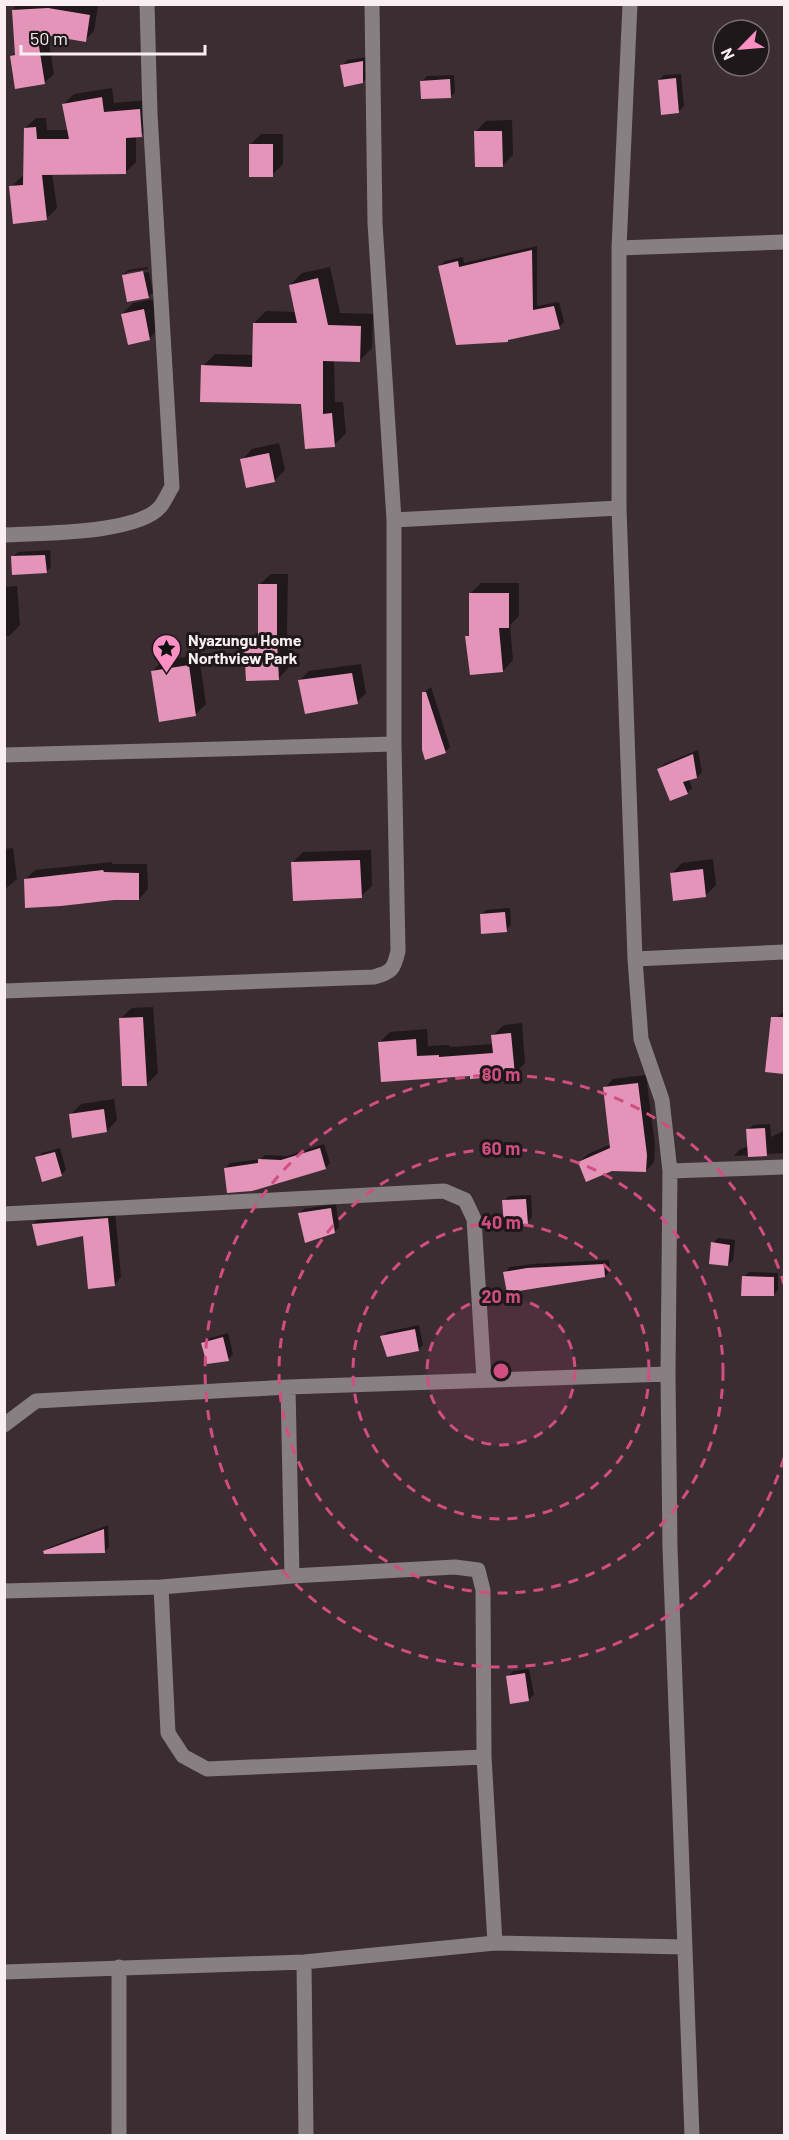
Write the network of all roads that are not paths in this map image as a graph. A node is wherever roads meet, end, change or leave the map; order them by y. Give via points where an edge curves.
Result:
1 (147, 4) edge
2 (372, 4) edge
3 (630, 4) edge
4 (784, 242) edge
5 (619, 248) junction
6 (619, 508) junction
7 (393, 520) junction
8 (4, 535) edge
9 (394, 744) junction
10 (4, 755) edge
11 (784, 952) edge
12 (635, 959) junction
13 (4, 990) edge
14 (784, 1167) edge
15 (670, 1171) junction
16 (4, 1214) edge
17 (668, 1374) junction
18 (484, 1379) junction
19 (288, 1386) junction
20 (4, 1425) edge
21 (292, 1576) junction
22 (160, 1587) junction
23 (4, 1591) edge
24 (484, 1757) junction
25 (495, 1943) junction
26 (685, 1947) junction
27 (304, 1962) junction
28 (119, 1967) junction
29 (4, 1972) edge
30 (119, 2136) edge
31 (306, 2136) edge
32 (692, 2136) edge

1 - 8 street via 172,487 159,508 142,520 114,527
2 - 7 street via 375,223
3 - 5 street
4 - 5 street
5 - 6 street
6 - 7 street
6 - 12 street
7 - 9 street
9 - 10 street
9 - 13 street via 398,951 395,966 387,973 374,977
11 - 12 street
12 - 15 street via 641,1039 662,1100
14 - 15 street
15 - 17 street
16 - 18 street via 444,1191 465,1200 474,1219
17 - 18 street
17 - 26 street via 670,1548
18 - 19 street
19 - 20 street via 36,1401
19 - 21 street
21 - 22 street
21 - 24 street via 455,1567 478,1570 483,1590
22 - 23 street
22 - 24 street via 168,1733 183,1756 207,1769
24 - 25 street
25 - 26 street
25 - 27 street
26 - 32 street
27 - 28 street
27 - 31 street
28 - 29 street
28 - 30 street

